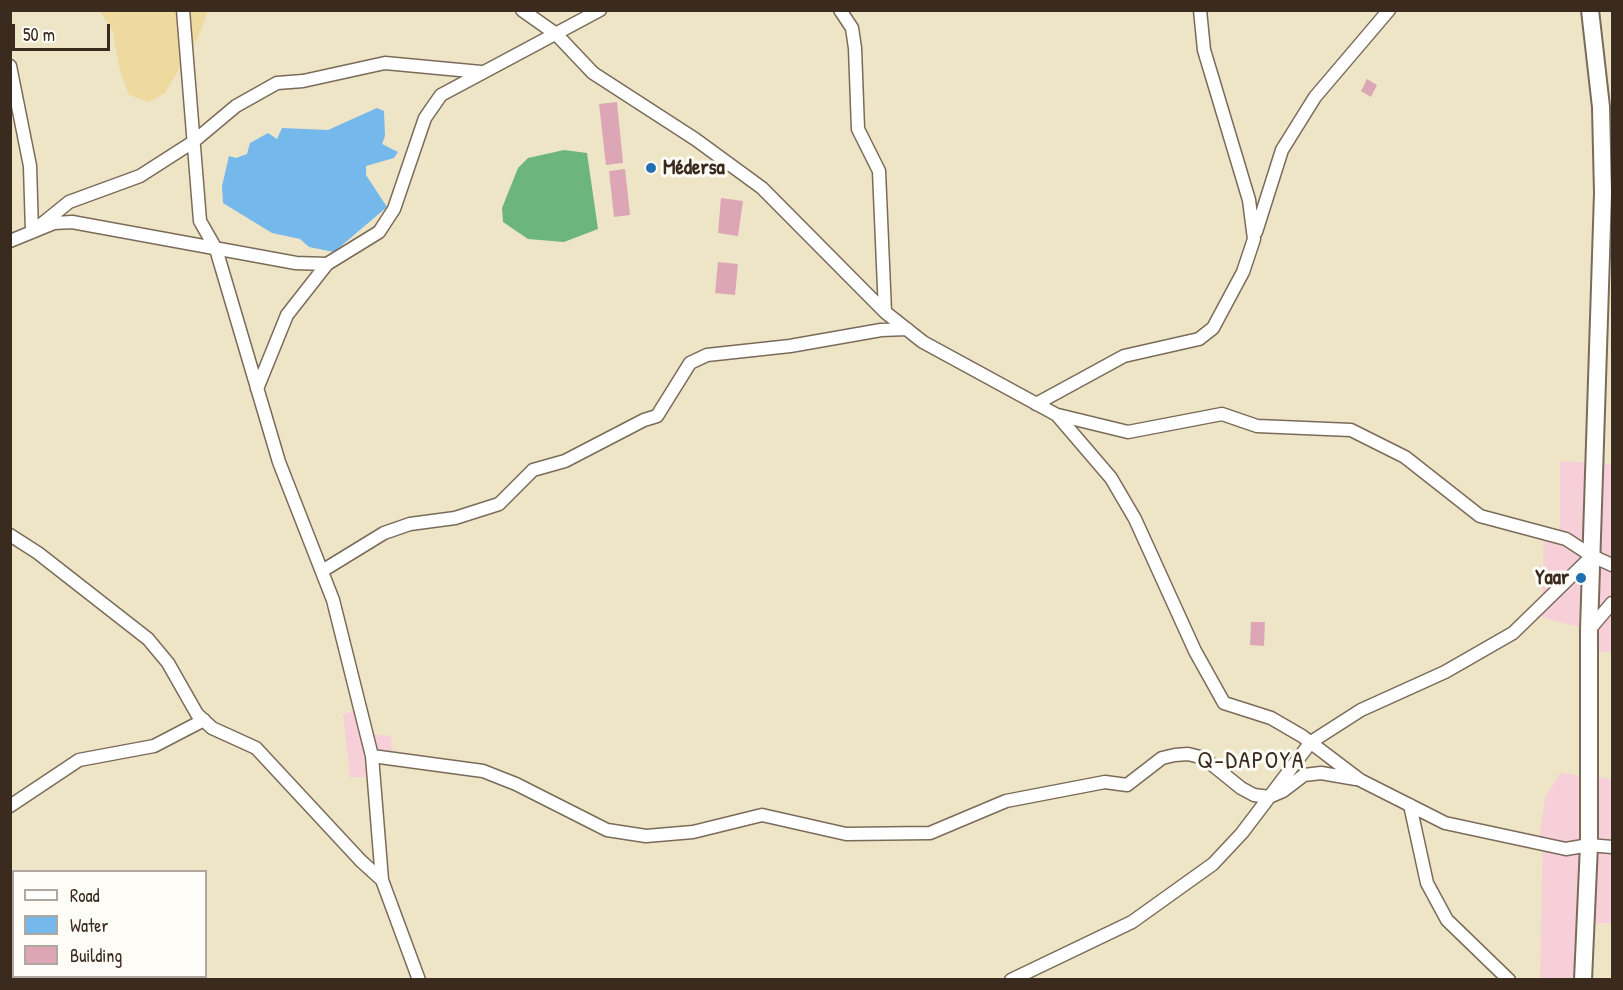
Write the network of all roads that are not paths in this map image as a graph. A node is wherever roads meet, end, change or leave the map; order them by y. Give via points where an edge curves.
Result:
1 (183, 10) edge
2 (522, 10) edge
3 (600, 10) edge
4 (840, 10) edge
5 (1200, 10) edge
6 (1389, 10) edge
7 (1590, 10) edge
8 (556, 34) junction
9 (10, 66) edge
10 (481, 72) junction
11 (193, 142) junction
12 (32, 232) junction
13 (1254, 239) junction
14 (10, 241) edge
15 (216, 249) junction
16 (327, 264) junction
17 (885, 312) junction
18 (907, 329) junction
19 (257, 389) junction
20 (1036, 404) junction
21 (1057, 415) junction
22 (10, 535) edge
23 (1592, 556) junction
24 (1612, 565) edge
25 (322, 571) junction
26 (1612, 603) edge
27 (1589, 630) junction
28 (204, 720) junction
29 (1311, 742) junction
30 (372, 756) junction
31 (1360, 780) junction
32 (1269, 797) junction
33 (1410, 805) junction
34 (10, 806) edge
35 (1589, 845) junction
36 (1612, 847) edge
37 (382, 880) junction
38 (419, 980) edge
39 (1011, 980) edge
40 (1509, 980) edge
41 (1583, 980) edge

1 - 11 street
2 - 8 street
3 - 8 street
4 - 17 street via 852,28 858,129 879,171
5 - 13 street via 1204,50 1249,200
6 - 13 street via 1315,97 1282,150
7 - 23 street via 1601,107 1603,193
8 - 10 street
8 - 17 street via 593,73 762,188
9 - 12 street via 30,166
10 - 11 street via 385,63 277,83 236,106
10 - 16 street via 441,95 425,118 394,209 379,232
11 - 12 street via 140,176 69,202
11 - 15 street via 200,221
12 - 14 street
12 - 15 street via 54,223 72,222
13 - 20 street via 1243,272 1213,328 1199,339 1124,357
15 - 16 street via 296,263
15 - 19 street
16 - 19 street via 287,315
17 - 18 street
18 - 20 street via 923,342
18 - 25 street via 708,354 690,363 657,416 565,461 533,470 499,504 384,533
19 - 25 street via 279,462
20 - 21 street
21 - 23 street via 1128,432 1222,414 1257,426 1351,430 1405,457 1480,516 1566,539
21 - 29 street via 1112,478 1224,703 1271,718
22 - 28 street via 148,639
23 - 24 street
23 - 27 street
23 - 29 street via 1513,633 1445,672 1361,710
25 - 30 street via 333,600
26 - 27 street
27 - 35 street
28 - 34 street via 154,746 79,760
28 - 37 street via 212,728 256,748
29 - 31 street
29 - 32 street
30 - 32 street via 483,771 516,783 608,830 646,836 693,832 762,815 846,834 930,833 1006,801 1105,782 1127,785 1162,758 1188,754 1204,759 1240,788
30 - 37 street
31 - 32 street via 1321,772 1304,775
31 - 33 street
32 - 39 street via 1213,864 1132,922
33 - 35 street via 1445,823 1566,849
33 - 40 street via 1427,883 1447,920
35 - 36 street
35 - 41 street
37 - 38 street

